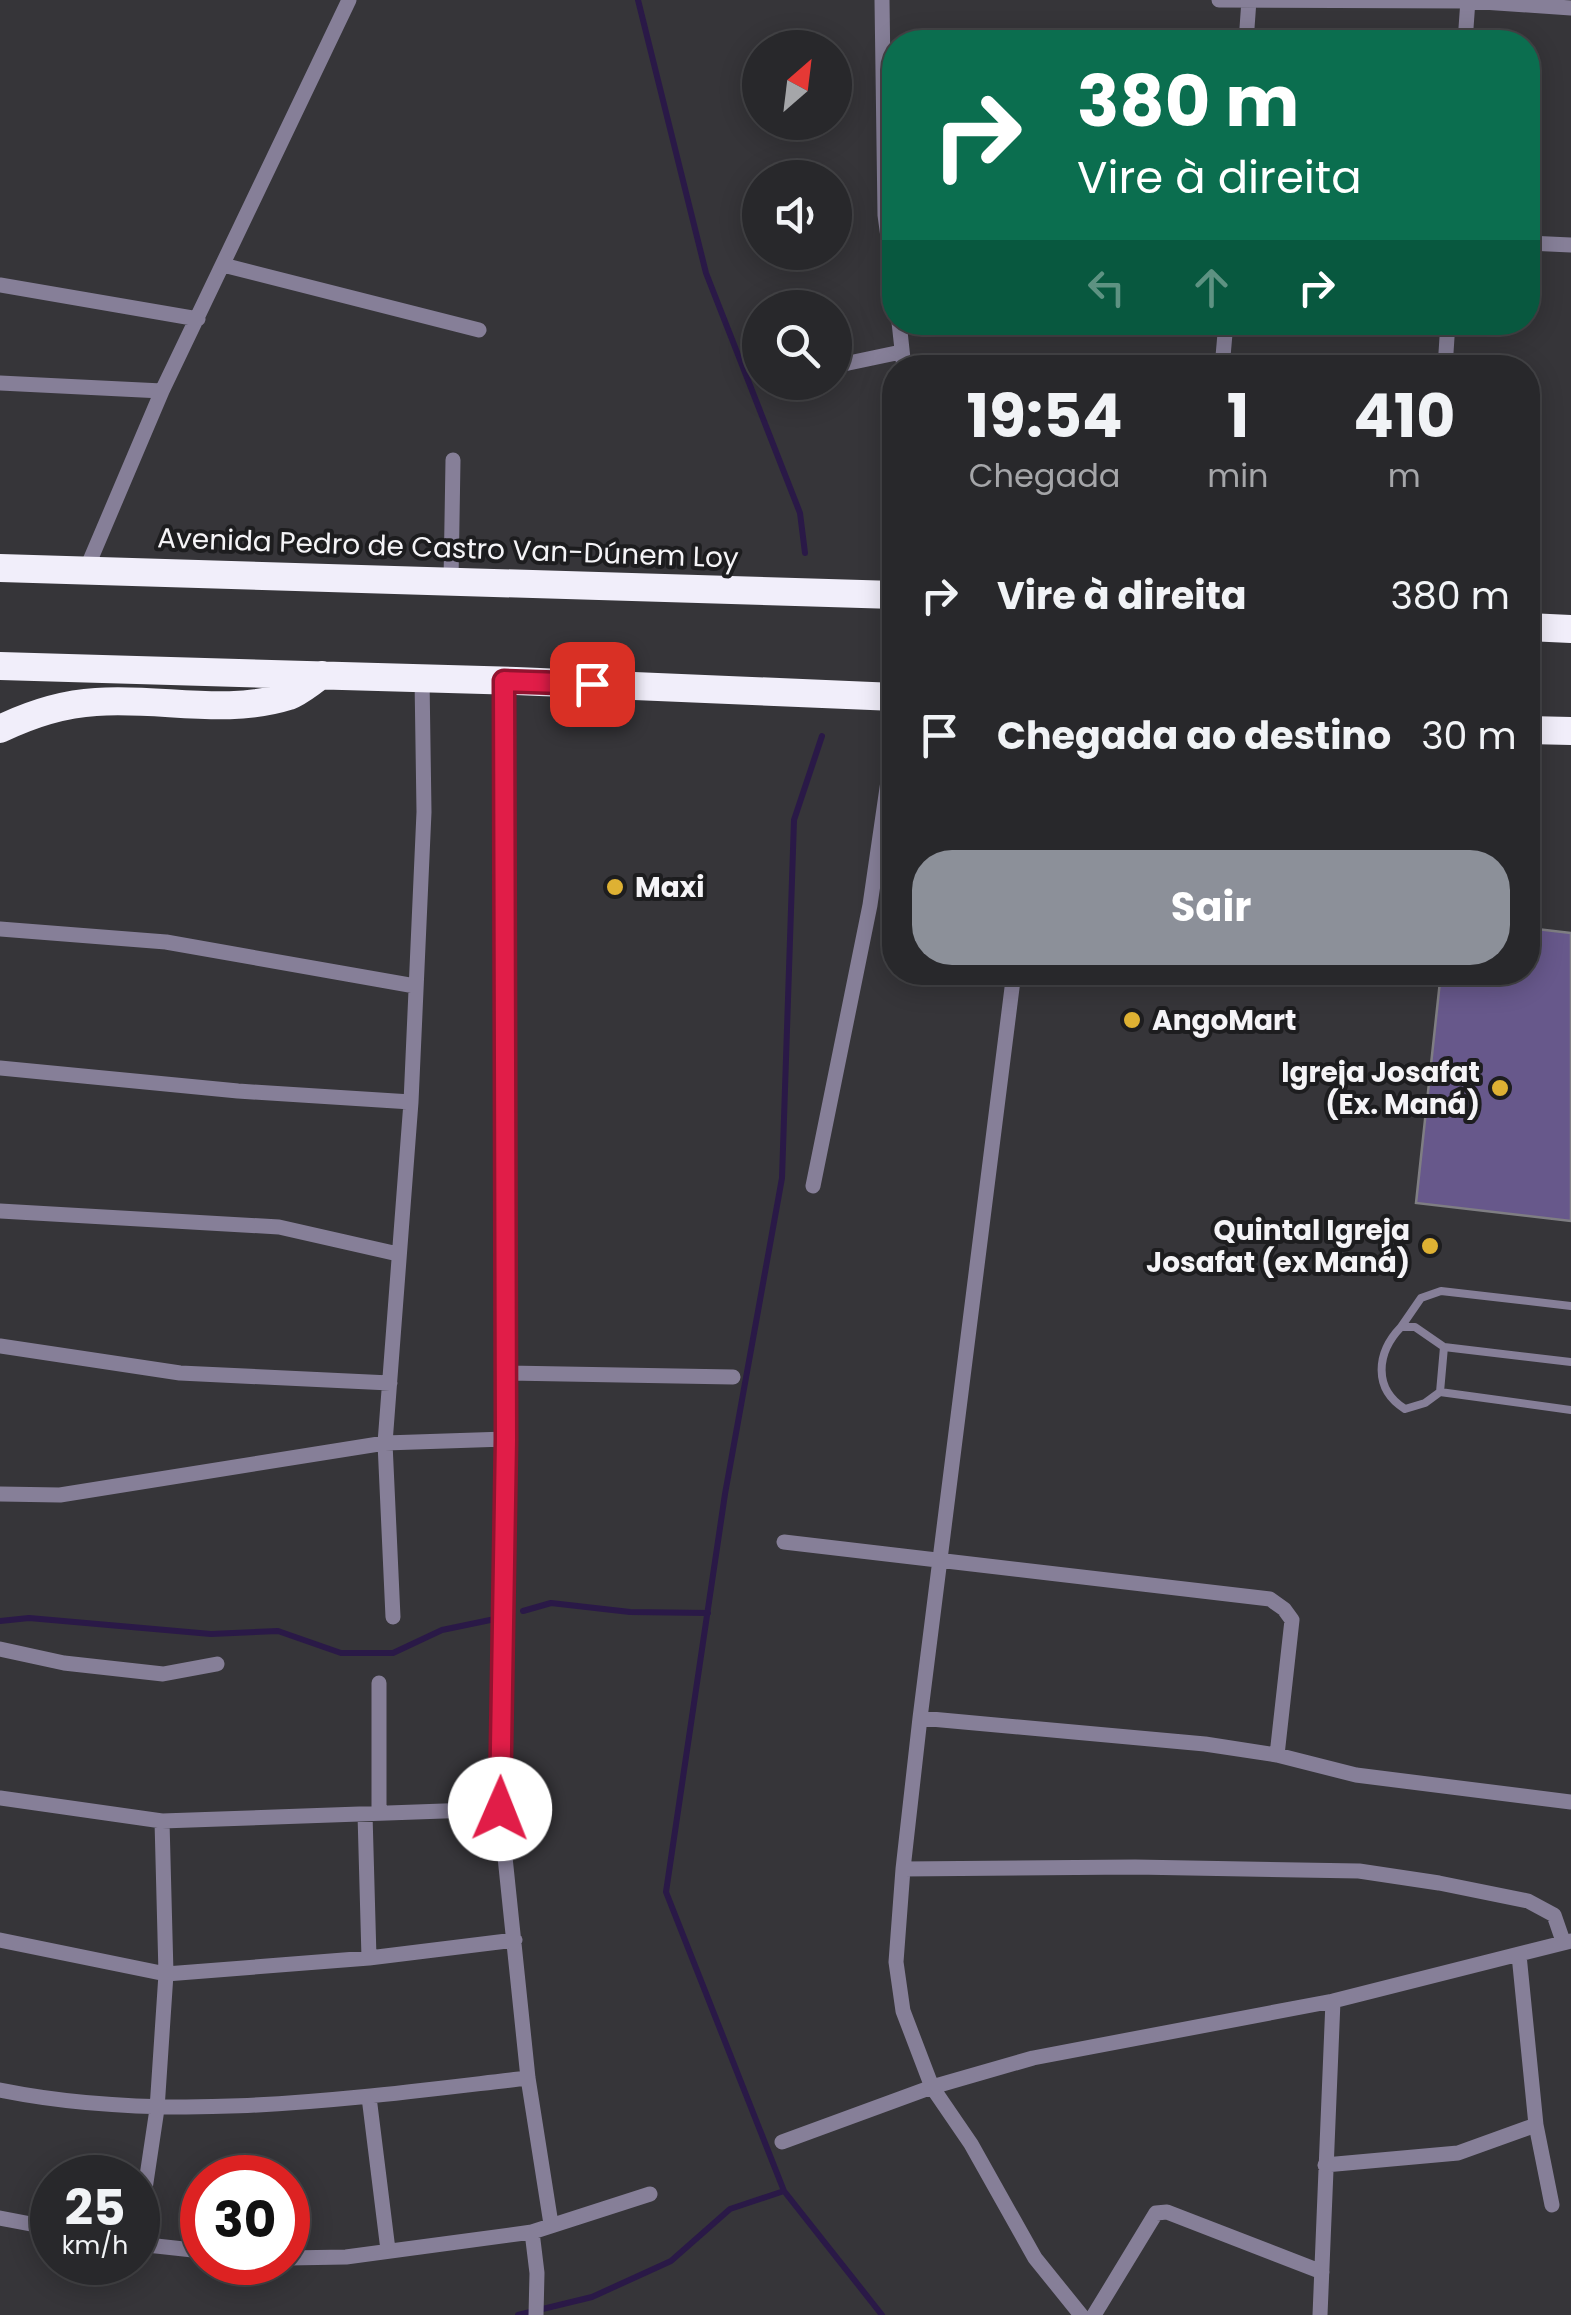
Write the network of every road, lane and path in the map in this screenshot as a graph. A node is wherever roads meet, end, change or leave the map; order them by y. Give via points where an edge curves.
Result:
1 (350, 0) edge
2 (882, 0) edge
3 (1218, 0) edge
4 (1249, 1) edge
5 (1468, 1) edge
6 (1571, 8) edge
7 (883, 30) edge
8 (1247, 30) edge
9 (1467, 30) edge
10 (1540, 244) edge
11 (1571, 245) edge
12 (223, 265) junction
13 (0, 285) edge
14 (198, 320) junction
15 (479, 330) dead end
16 (882, 361) edge
17 (852, 363) edge
18 (0, 383) edge
19 (162, 391) junction
20 (453, 460) dead end
21 (0, 568) edge
22 (86, 570) junction
23 (452, 581) junction
24 (882, 595) edge
25 (1540, 628) edge
26 (1571, 630) edge
27 (0, 666) edge
28 (322, 676) junction
29 (422, 678) junction
30 (504, 681) junction
31 (882, 696) edge
32 (0, 729) edge
33 (1540, 731) edge
34 (1571, 732) edge
35 (882, 822) edge
36 (0, 929) edge
37 (1012, 985) edge
38 (415, 986) junction
39 (0, 1068) edge
40 (411, 1102) junction
41 (813, 1186) dead end
42 (0, 1211) edge
43 (398, 1254) junction
44 (1571, 1306) edge
45 (1402, 1327) junction
46 (0, 1346) edge
47 (1444, 1347) junction
48 (1571, 1362) edge
49 (505, 1373) junction
50 (733, 1377) dead end
51 (390, 1383) junction
52 (1440, 1392) junction
53 (1571, 1410) edge
54 (506, 1439) junction
55 (385, 1443) junction
56 (0, 1494) edge
57 (784, 1542) dead end
58 (940, 1559) junction
59 (392, 1618) dead end
60 (0, 1650) edge
61 (218, 1664) dead end
62 (379, 1682) dead end
63 (920, 1718) junction
64 (1277, 1755) junction
65 (0, 1798) edge
66 (1571, 1802) edge
67 (500, 1809) junction
68 (372, 1813) junction
69 (162, 1821) junction
70 (903, 1869) junction
71 (0, 1940) edge
72 (514, 1940) junction
73 (1567, 1941) edge
74 (1519, 1955) junction
75 (369, 1958) junction
76 (166, 1974) junction
77 (1333, 2002) junction
78 (528, 2078) junction
79 (932, 2087) junction
80 (0, 2090) edge
81 (369, 2096) junction
82 (157, 2109) junction
83 (1536, 2125) junction
84 (782, 2142) dead end
85 (150, 2155) edge
86 (1324, 2165) junction
87 (650, 2194) dead end
88 (1552, 2205) dead end
89 (0, 2218) edge
90 (30, 2224) edge
91 (551, 2224) junction
92 (532, 2232) junction
93 (388, 2250) junction
94 (310, 2258) edge
95 (1322, 2272) junction
96 (536, 2315) edge
97 (1080, 2315) edge
98 (1094, 2315) edge
99 (1320, 2315) edge

1 - 12 street
2 - 7 street
3 - 4 street
4 - 5 street
4 - 8 street
5 - 6 street
5 - 9 street
10 - 11 street
12 - 14 street
12 - 15 street
13 - 14 street
14 - 19 street
16 - 17 street
18 - 19 street
19 - 22 street
20 - 23 street
21 - 22 highway, Avenida Pedro de Castro Van-Dúnem Loy
22 - 23 highway, Avenida Pedro de Castro Van-Dúnem Loy
23 - 24 highway, Avenida Pedro de Castro Van-Dúnem Loy
25 - 26 highway
27 - 28 highway
28 - 29 highway
28 - 32 highway via 292,695 252,704 58,706
29 - 30 highway
29 - 38 street via 424,812
30 - 31 highway
30 - 49 street
33 - 34 highway
35 - 41 street
36 - 38 street via 166,942
37 - 58 street
38 - 40 street
39 - 40 street
40 - 43 street
42 - 43 street via 279,1227
43 - 51 street
44 - 45 lane via 1440,1291 1421,1298
45 - 47 lane via 1415,1327
45 - 52 lane via 1384,1358 1382,1382 1391,1401 1406,1410
46 - 51 street via 180,1373
47 - 48 lane
47 - 52 lane
49 - 50 street
49 - 54 street
51 - 55 street
52 - 53 lane
54 - 55 street
54 - 67 street
55 - 56 street via 60,1495
55 - 59 street
57 - 58 street
58 - 63 street
58 - 64 street via 1270,1599 1292,1620
60 - 61 street via 163,1674
62 - 68 street
63 - 64 street
63 - 70 street
64 - 66 street via 1356,1775
65 - 69 street
67 - 68 street
67 - 72 street
68 - 69 street
68 - 75 street
69 - 76 street
70 - 73 street via 1378,1874 1528,1900 1554,1915
70 - 79 street via 899,1988
71 - 76 street
72 - 75 street
72 - 78 street
73 - 74 street
74 - 77 street
74 - 83 street
75 - 76 street
76 - 82 street
77 - 79 street via 1071,2049
77 - 86 street
78 - 81 street
78 - 91 street
79 - 84 street
79 - 97 street via 1026,2244
80 - 82 street
81 - 82 street
81 - 93 street
82 - 85 street
83 - 86 street via 1458,2153
83 - 88 street
86 - 95 street
87 - 91 street
89 - 90 street
91 - 92 street
92 - 93 street
92 - 96 street
93 - 94 street
95 - 98 street via 1167,2212 1156,2214
95 - 99 street

